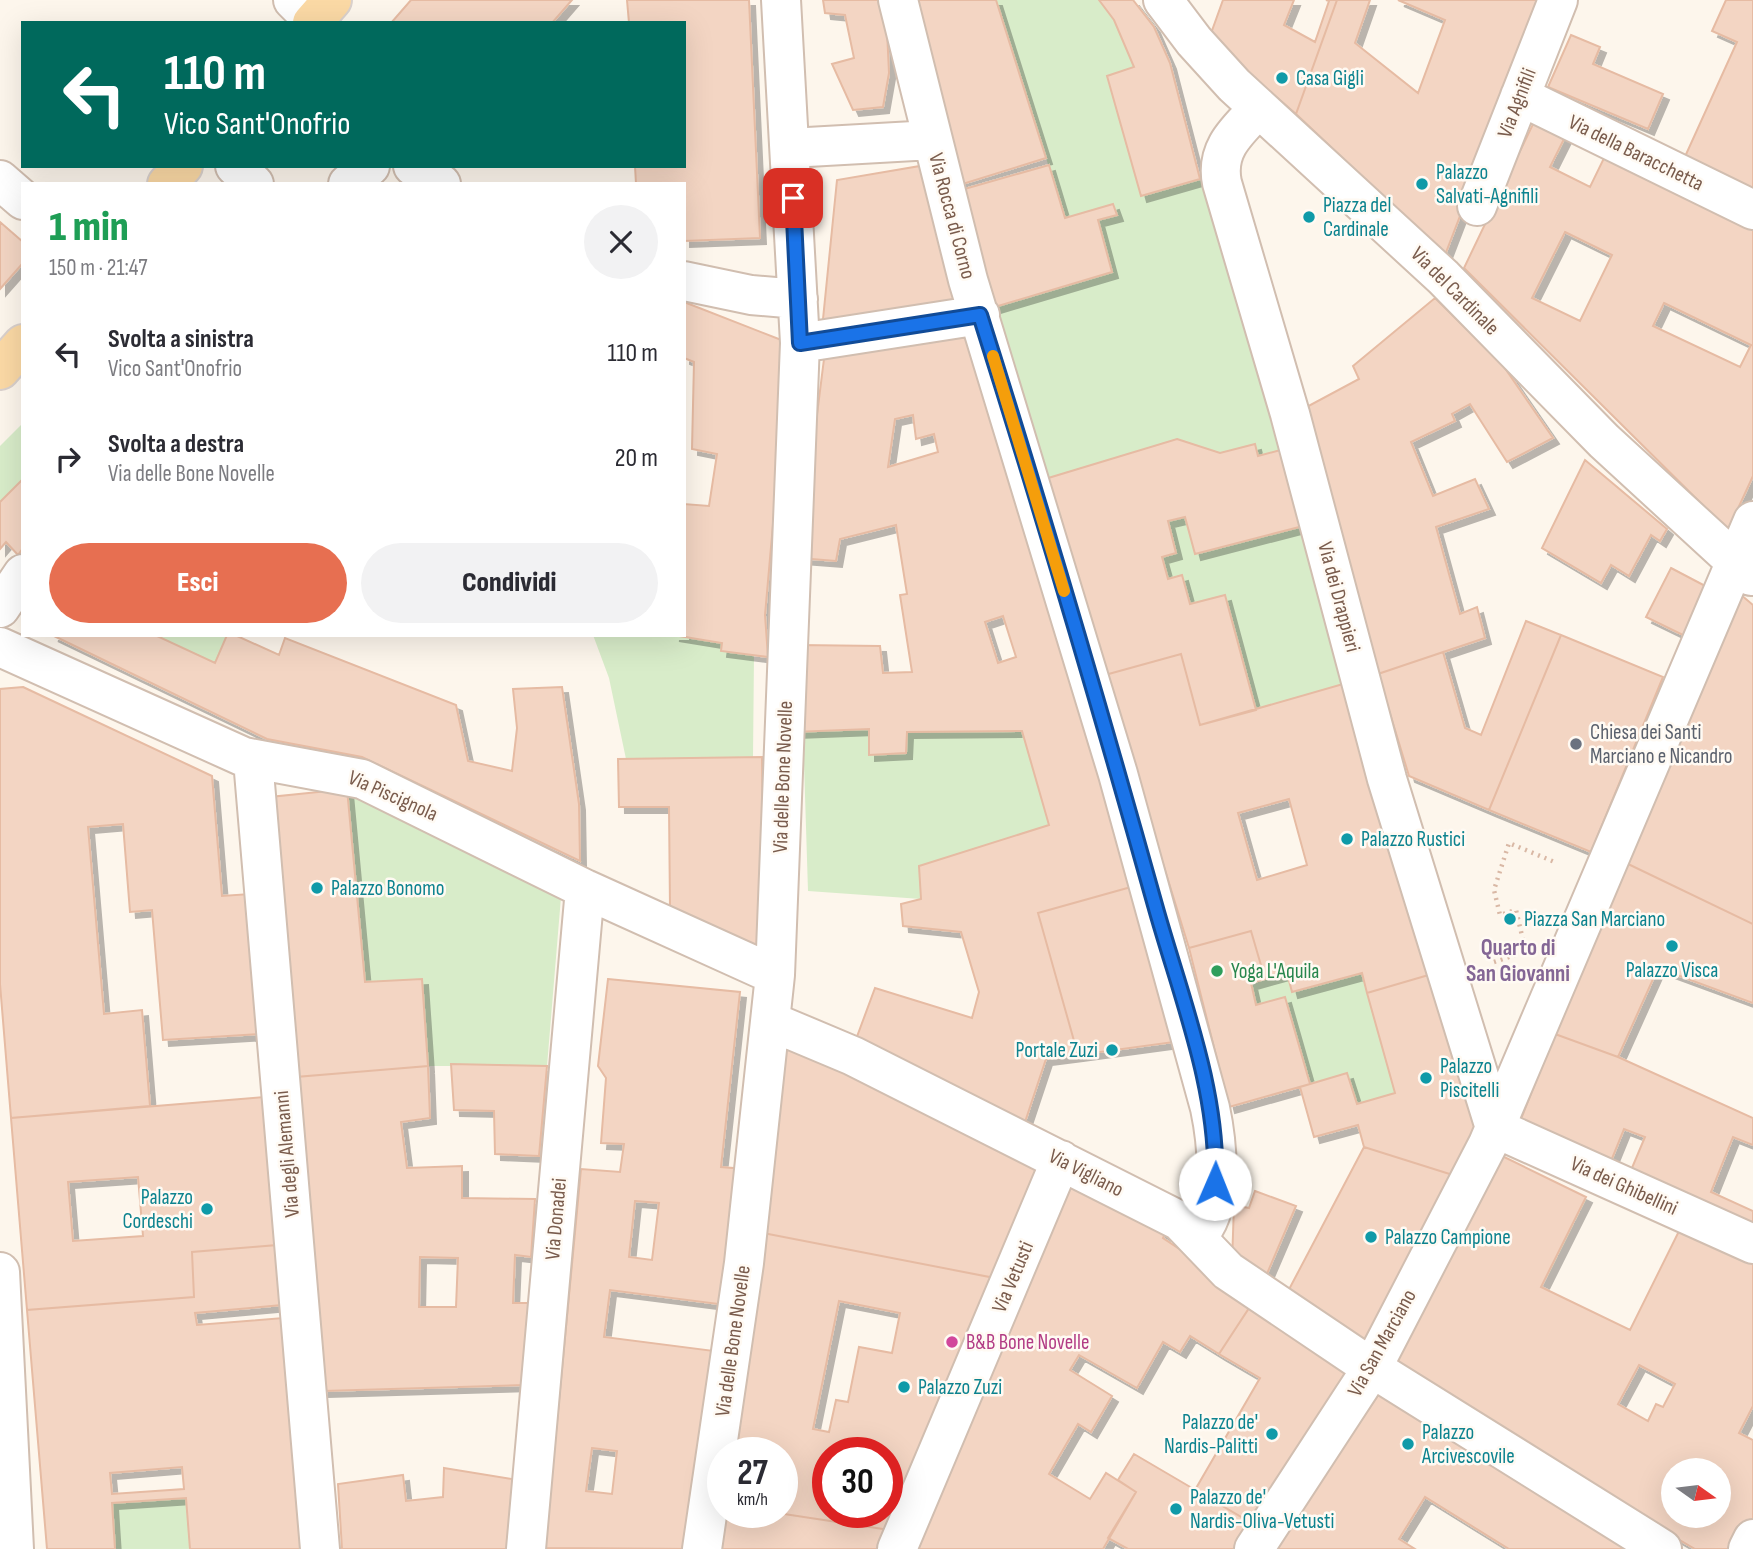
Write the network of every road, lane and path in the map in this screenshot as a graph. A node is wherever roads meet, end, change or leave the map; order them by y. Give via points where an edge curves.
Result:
1 (781, 0) edge
2 (898, 0) edge
3 (1163, 0) edge
4 (1558, 0) edge
5 (1520, 96) junction
6 (1259, 108) junction
7 (932, 140) junction
8 (790, 148) junction
9 (181, 168) edge
10 (237, 168) edge
11 (368, 168) edge
12 (416, 168) edge
13 (0, 180) edge
14 (169, 182) edge
15 (252, 182) edge
16 (350, 182) edge
17 (438, 182) edge
18 (21, 198) edge
19 (1477, 206) dead end
20 (1753, 210) edge
21 (686, 282) edge
22 (799, 299) junction
23 (980, 315) junction
24 (800, 343) junction
25 (21, 346) edge
26 (0, 370) edge
27 (1753, 521) edge
28 (1744, 569) edge
29 (21, 577) edge
30 (0, 608) edge
31 (0, 647) edge
32 (253, 760) junction
33 (1605, 869) junction
34 (585, 889) junction
35 (775, 975) junction
36 (1554, 990) junction
37 (772, 1022) junction
38 (1495, 1128) junction
39 (1061, 1160) junction
40 (1197, 1236) junction
41 (1753, 1244) edge
42 (0, 1272) edge
43 (1372, 1368) junction
44 (1753, 1539) edge
45 (14, 1549) edge
46 (320, 1549) edge
47 (526, 1549) edge
48 (702, 1549) edge
49 (897, 1549) edge
50 (1254, 1549) edge
51 (1662, 1549) edge
52 (1748, 1549) edge

1 - 8 street, Via delle Bone Novelle
2 - 7 street, Via Rocca di Corno
3 - 6 street, Via del Cardinale via 1214,65
4 - 5 street, Via Agnifili
5 - 19 street, Via Agnifili
5 - 20 street, Via della Baracchetta
6 - 28 street, Via del Cardinale via 1443,277 1604,441
6 - 38 street, Via dei Drappieri via 1227,142 1220,173 1387,779
7 - 8 street
7 - 23 street, Via Rocca di Corno
8 - 22 street, Via delle Bone Novelle
9 - 14 main road
10 - 15 street
11 - 16 street
12 - 17 street
13 - 18 street
21 - 22 street
22 - 24 street, Via delle Bone Novelle
23 - 24 street
23 - 40 street, Via Rocca di Corno via 1118,774 1210,1108 1216,1144 1215,1184 1212,1209
24 - 35 street, Via delle Bone Novelle
25 - 26 main road
27 - 28 street
28 - 33 street
29 - 30 street
31 - 32 street, Via Piscignola
32 - 34 street, Via Piscignola via 362,779
32 - 46 street, Via degli Alemanni
33 - 36 street
33 - 36 path via 1509,844 1494,890 1500,915 1516,910 1528,959
34 - 35 street, Via Piscignola
34 - 47 street, Via Donadei
35 - 37 street, Via delle Bone Novelle
36 - 38 street
37 - 39 street, Via Vigliano via 853,1056
37 - 48 street, Via delle Bone Novelle via 744,1263
38 - 41 street, Via dei Ghibellini
38 - 43 street, Via San Marciano
39 - 40 street, Via Vigliano via 1180,1221
39 - 49 street, Via Vetusti
40 - 43 street, Via Vigliano via 1228,1270
42 - 45 street
43 - 50 street, Via San Marciano
43 - 51 street, Via Vigliano
44 - 52 street

